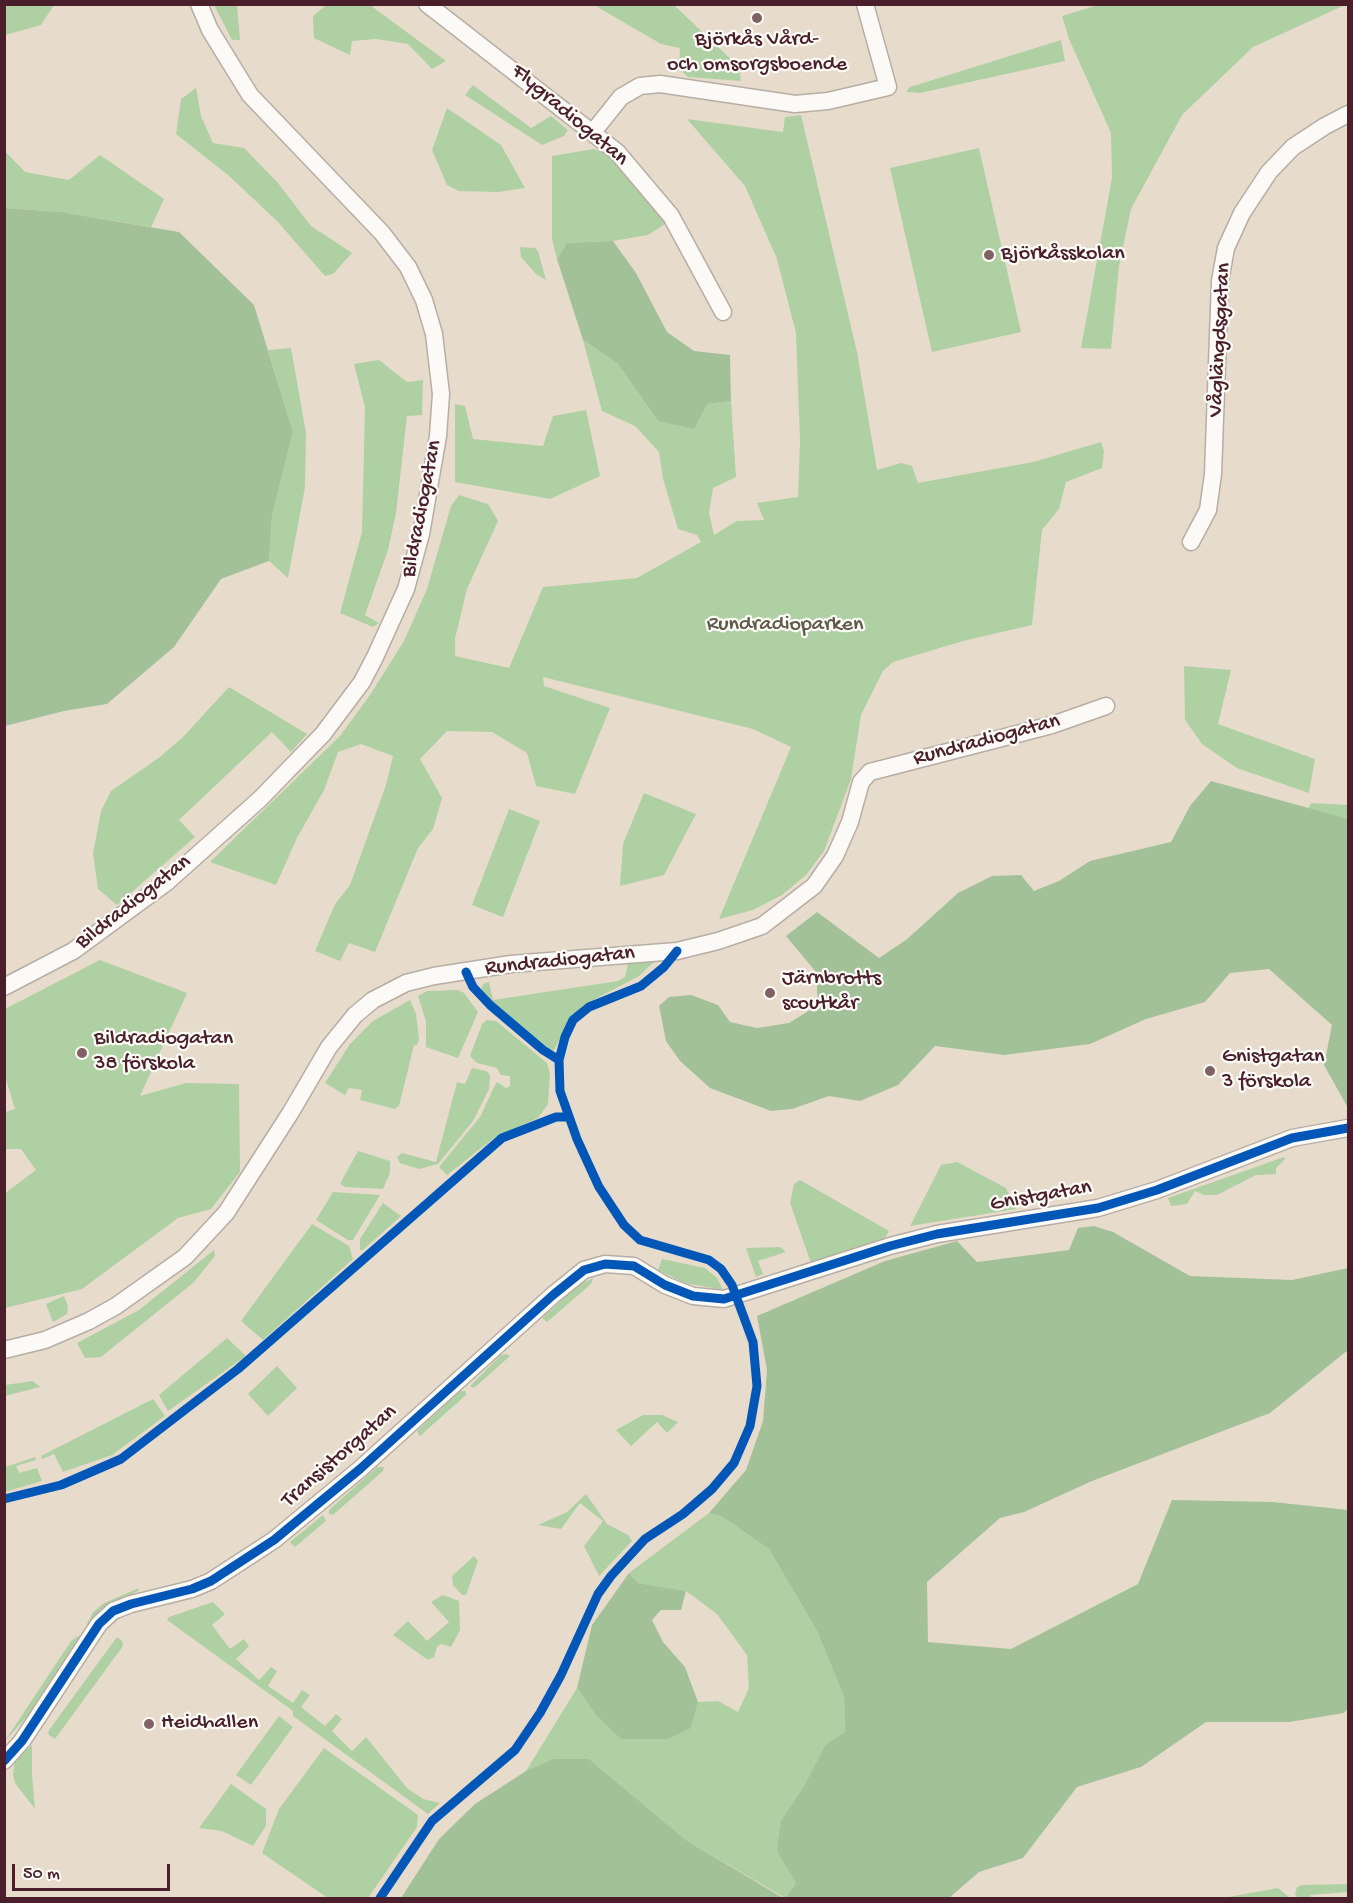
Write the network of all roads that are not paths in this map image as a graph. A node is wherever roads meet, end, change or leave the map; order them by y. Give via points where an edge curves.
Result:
1 (199, 4) edge
2 (427, 4) edge
3 (865, 4) edge
4 (1348, 114) edge
5 (593, 132) junction
6 (723, 312) dead end
7 (1191, 543) dead end
8 (1106, 706) dead end
9 (4, 987) edge
10 (1348, 1128) edge
11 (736, 1297) joint
12 (4, 1350) edge
13 (4, 1761) edge

1 - 9 street, Bildradiogatan via 210,30 250,95 382,233 408,267 424,300 434,334 441,394 423,524 406,590 375,657 362,682 323,734 260,799 167,882 73,951
2 - 5 street, Flygradiogatan
3 - 5 street via 888,87 795,104 660,84 640,86 621,97
4 - 7 street, Våglängdsgatan via 1293,147 1269,172 1242,213 1226,248 1220,281 1213,474 1208,510
5 - 6 street, Flygradiogatan via 639,176 671,216
8 - 12 street, Rundradiogatan via 1052,725 870,772 861,782 835,856 814,886 762,926 677,951 511,964 434,976 406,983 373,1000 329,1047 226,1213 185,1257 89,1321 45,1340
10 - 11 street, Gnistgatan via 1292,1138 1157,1190 1098,1208 937,1234
11 - 13 street, Transistorgatan via 693,1296 634,1266 594,1266 584,1270 274,1540 211,1581 113,1611 99,1624 22,1741

